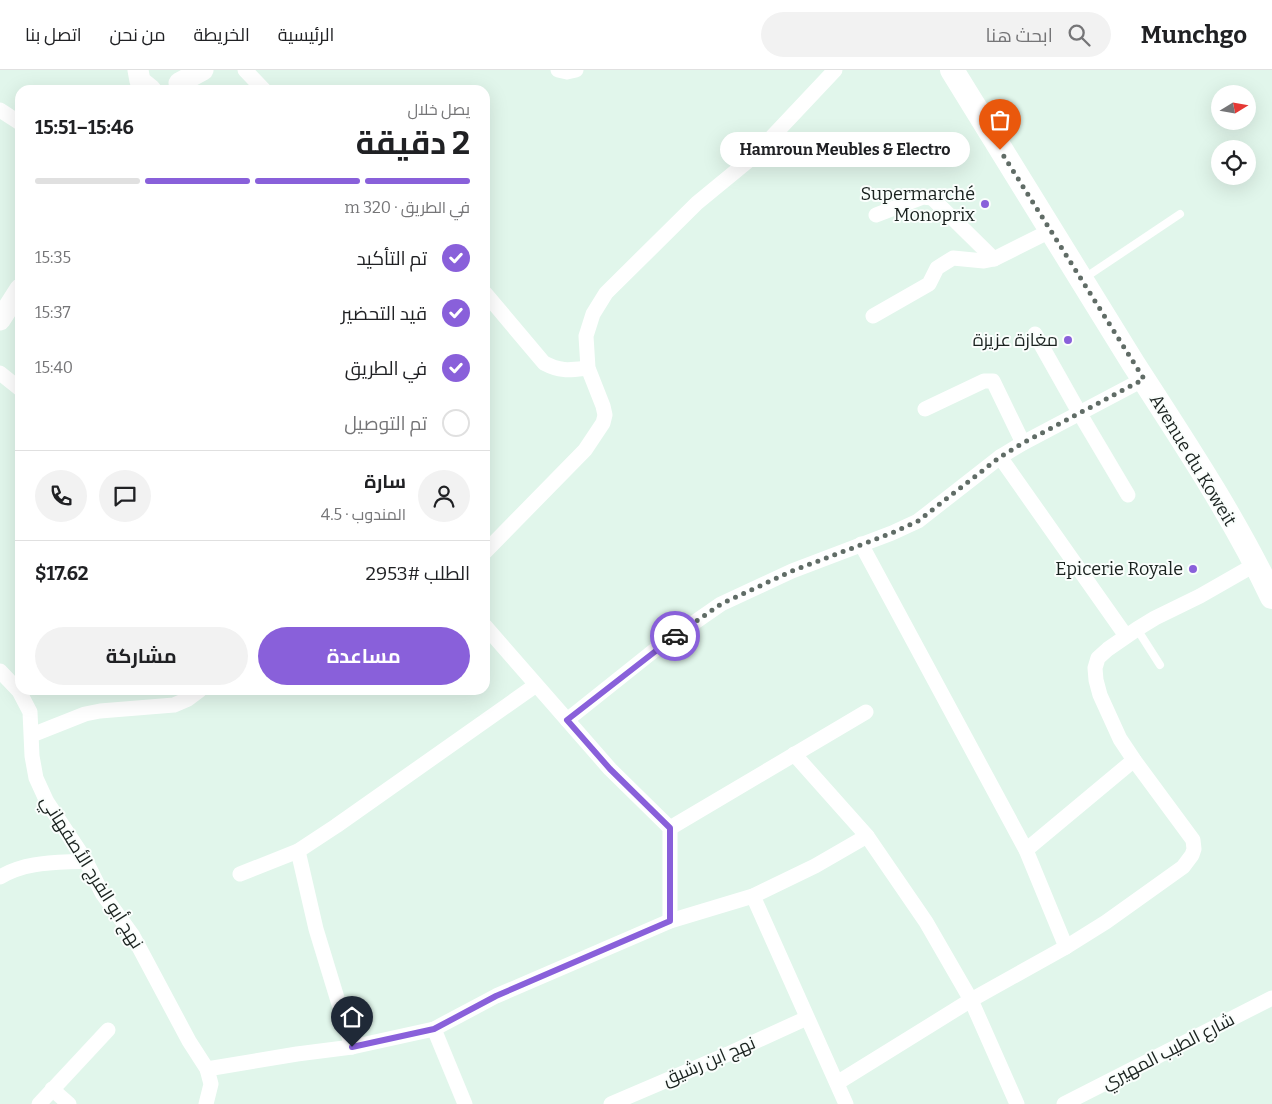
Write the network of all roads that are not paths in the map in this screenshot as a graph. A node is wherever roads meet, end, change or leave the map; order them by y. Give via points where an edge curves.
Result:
1 (203, 70) edge
2 (245, 70) edge
3 (558, 70) edge
4 (576, 70) edge
5 (835, 70) edge
6 (952, 70) edge
7 (136, 77) edge
8 (171, 85) edge
9 (259, 85) edge
10 (0, 110) edge
11 (15, 120) edge
12 (876, 214) dead end
13 (1180, 214) dead end
14 (1050, 231) junction
15 (994, 259) junction
16 (1082, 280) junction
17 (15, 297) edge
18 (490, 298) edge
19 (873, 316) dead end
20 (0, 320) edge
21 (1035, 334) dead end
22 (588, 368) junction
23 (0, 373) edge
24 (1144, 379) junction
25 (15, 385) edge
26 (925, 409) dead end
27 (1080, 414) junction
28 (1023, 443) junction
29 (1000, 457) junction
30 (1128, 495) dead end
31 (861, 544) junction
32 (490, 547) edge
33 (1256, 564) junction
34 (1272, 597) edge
35 (490, 632) edge
36 (1131, 632) junction
37 (1160, 665) dead end
38 (0, 671) edge
39 (536, 685) junction
40 (15, 687) edge
41 (21, 695) edge
42 (193, 695) edge
43 (866, 712) dead end
44 (567, 720) junction
45 (32, 735) junction
46 (794, 754) junction
47 (1134, 760) junction
48 (670, 828) junction
49 (867, 836) junction
50 (1026, 850) junction
51 (298, 851) junction
52 (86, 861) junction
53 (240, 874) dead end
54 (0, 878) edge
55 (752, 896) junction
56 (670, 921) junction
57 (1066, 947) junction
58 (1272, 998) edge
59 (971, 1000) junction
60 (807, 1018) junction
61 (434, 1029) junction
62 (108, 1030) dead end
63 (352, 1047) junction
64 (207, 1069) junction
65 (837, 1084) junction
66 (52, 1089) junction
67 (39, 1104) edge
68 (69, 1104) edge
69 (206, 1104) edge
70 (465, 1104) edge
71 (611, 1104) edge
72 (846, 1104) edge
73 (1017, 1104) edge
74 (1064, 1104) edge

1 - 8 street
2 - 9 street
3 - 4 street
5 - 22 street via 753,157 697,203 606,293 593,314 586,336
6 - 14 main road, Avenue du Koweit
7 - 8 street via 140,81
10 - 11 street
12 - 15 street via 923,197 932,198
13 - 16 lane
14 - 15 street
14 - 16 main road, Avenue du Koweit
15 - 19 street via 984,262 952,258 936,268 930,284
16 - 24 main road, Avenue du Koweit
17 - 20 street
18 - 22 street via 544,363 556,369
21 - 27 street
22 - 32 street via 603,406 604,423 585,450
23 - 25 street
24 - 27 street
24 - 33 main road, Avenue du Koweit
26 - 28 street via 984,381 993,382
27 - 28 street
27 - 30 street
28 - 29 street
29 - 31 street via 918,521
29 - 36 street
31 - 44 street via 721,604 656,649
31 - 50 street
33 - 34 main road, Avenue du Koweit
33 - 36 street
35 - 39 street
36 - 37 lane
36 - 47 street via 1098,658 1095,668 1108,714
38 - 40 street, نهج أبو الفرج الأصفهاني
39 - 44 street
39 - 51 street
41 - 45 street, نهج أبو الفرج الأصفهاني via 30,712
42 - 45 street via 174,705 85,714
43 - 46 street
44 - 48 street via 610,769
45 - 52 street, نهج أبو الفرج الأصفهاني via 36,778 47,802
46 - 48 street
46 - 49 street
47 - 50 street
47 - 57 street via 1193,840 1192,855 1183,867 1156,887
48 - 56 street
49 - 55 street
49 - 59 street via 926,922
50 - 57 street
51 - 53 street
51 - 63 street via 316,928
52 - 54 street via 40,862 12,870
52 - 64 street, نهج أبو الفرج الأصفهاني via 102,893 134,936
55 - 56 street
55 - 60 street
56 - 61 street via 496,996
57 - 59 street
58 - 74 street, شارع الطيب المهيري
59 - 65 street
59 - 73 street
60 - 65 street
60 - 71 street, نهج ابن رشيق
61 - 63 street
61 - 70 street
62 - 66 street
63 - 64 street
64 - 69 street via 210,1084
65 - 72 street
66 - 67 street
66 - 68 street

